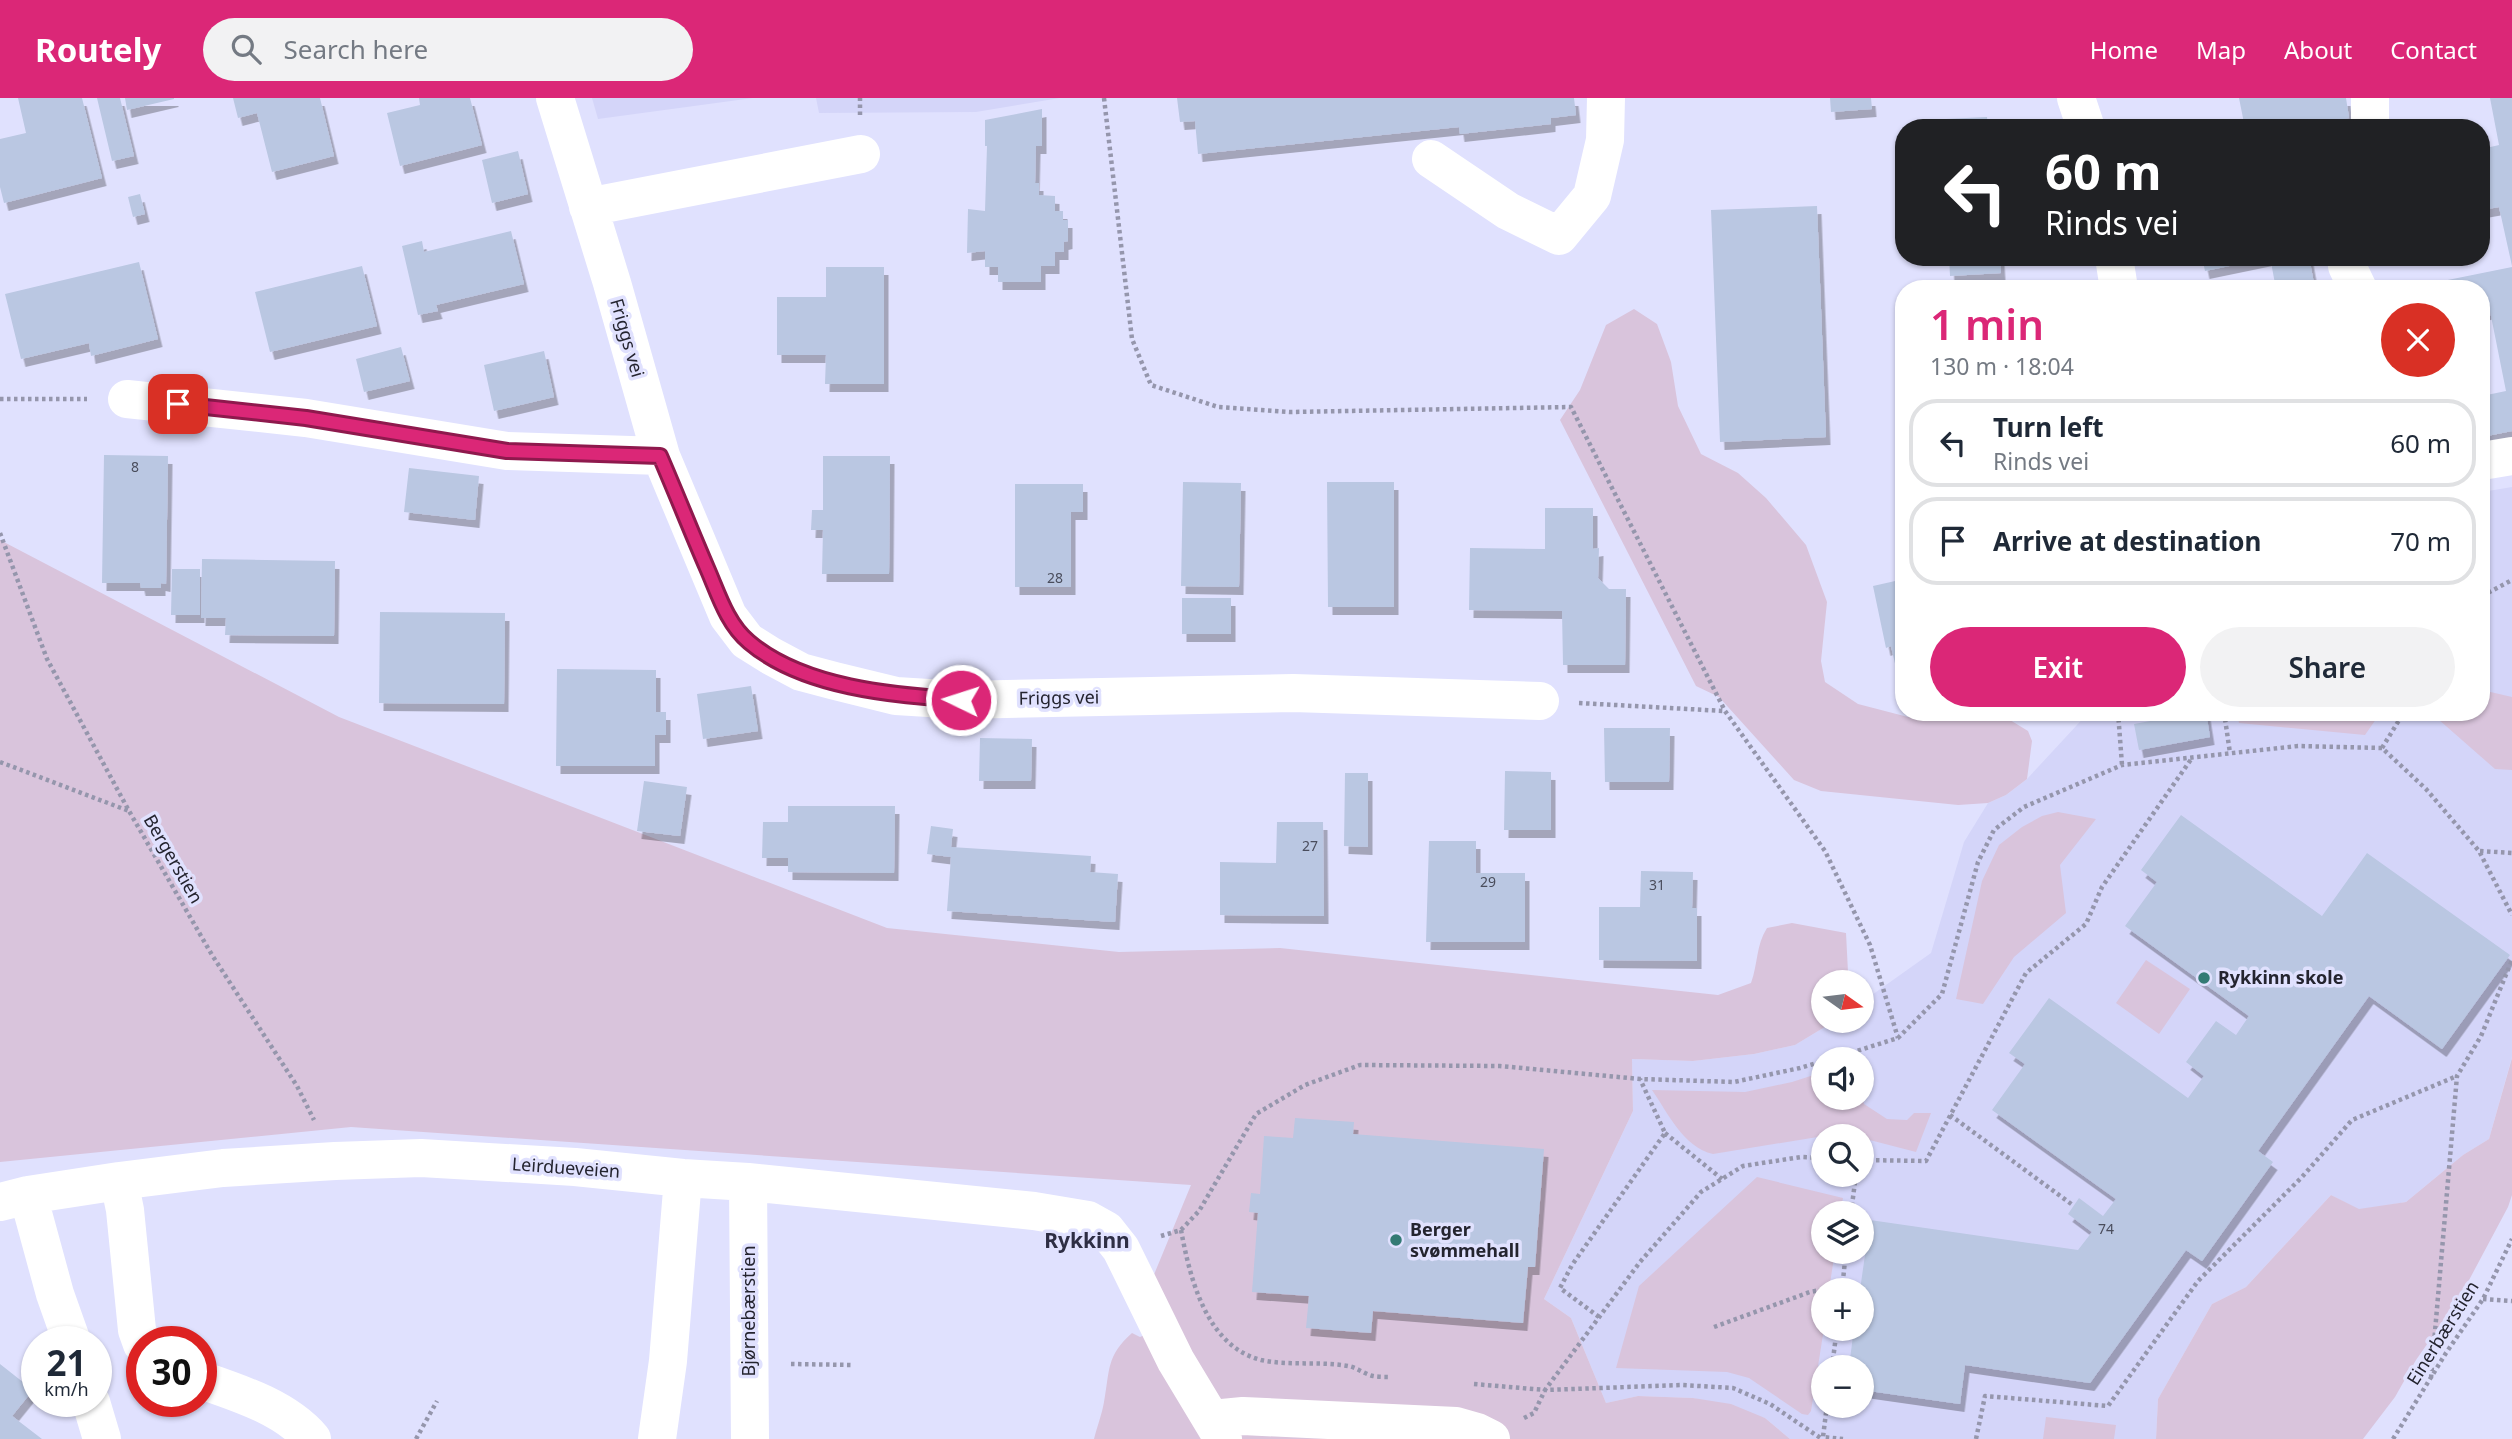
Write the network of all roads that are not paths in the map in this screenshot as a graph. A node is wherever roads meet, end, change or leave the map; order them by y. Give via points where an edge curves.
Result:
1 (555, 98) edge
2 (1606, 98) edge
3 (2076, 98) edge
4 (2370, 98) edge
5 (2083, 119) edge
6 (2370, 119) edge
7 (861, 154) dead end
8 (1431, 159) dead end
9 (588, 206) junction
10 (127, 398) road end
11 (660, 456) junction
12 (2512, 456) edge
13 (2490, 460) edge
14 (1540, 701) road end
15 (683, 1178) junction
16 (119, 1181) junction
17 (748, 1182) junction
18 (14, 1198) edge
19 (66, 1326) edge
20 (137, 1326) edge
21 (217, 1386) edge
22 (95, 1417) edge
23 (1217, 1429) edge
24 (1490, 1438) edge
25 (102, 1439) edge
26 (312, 1439) edge
27 (657, 1439) edge
28 (750, 1439) edge

1 - 9 street, Friggs vei
2 - 8 street via 1605,140 1592,196 1559,236 1508,211
3 - 5 street
4 - 6 street
7 - 9 street
9 - 11 street, Friggs vei
10 - 11 street via 306,418 507,451
11 - 14 street, Friggs vei via 722,603 747,641 801,671 835,681 896,696 961,700 1293,693
12 - 13 street
15 - 16 street, Leirdueveien via 421,1158 223,1168
15 - 17 street, Leirdueveien
15 - 27 street
16 - 18 street, Leirdueveien
16 - 20 street
17 - 23 street, Leirdueveien via 1088,1220 1106,1230 1121,1249 1176,1361
17 - 28 street, Bjørnebærstien
18 - 19 street
21 - 26 street via 275,1410
22 - 25 street
23 - 24 street via 1243,1416 1456,1426

